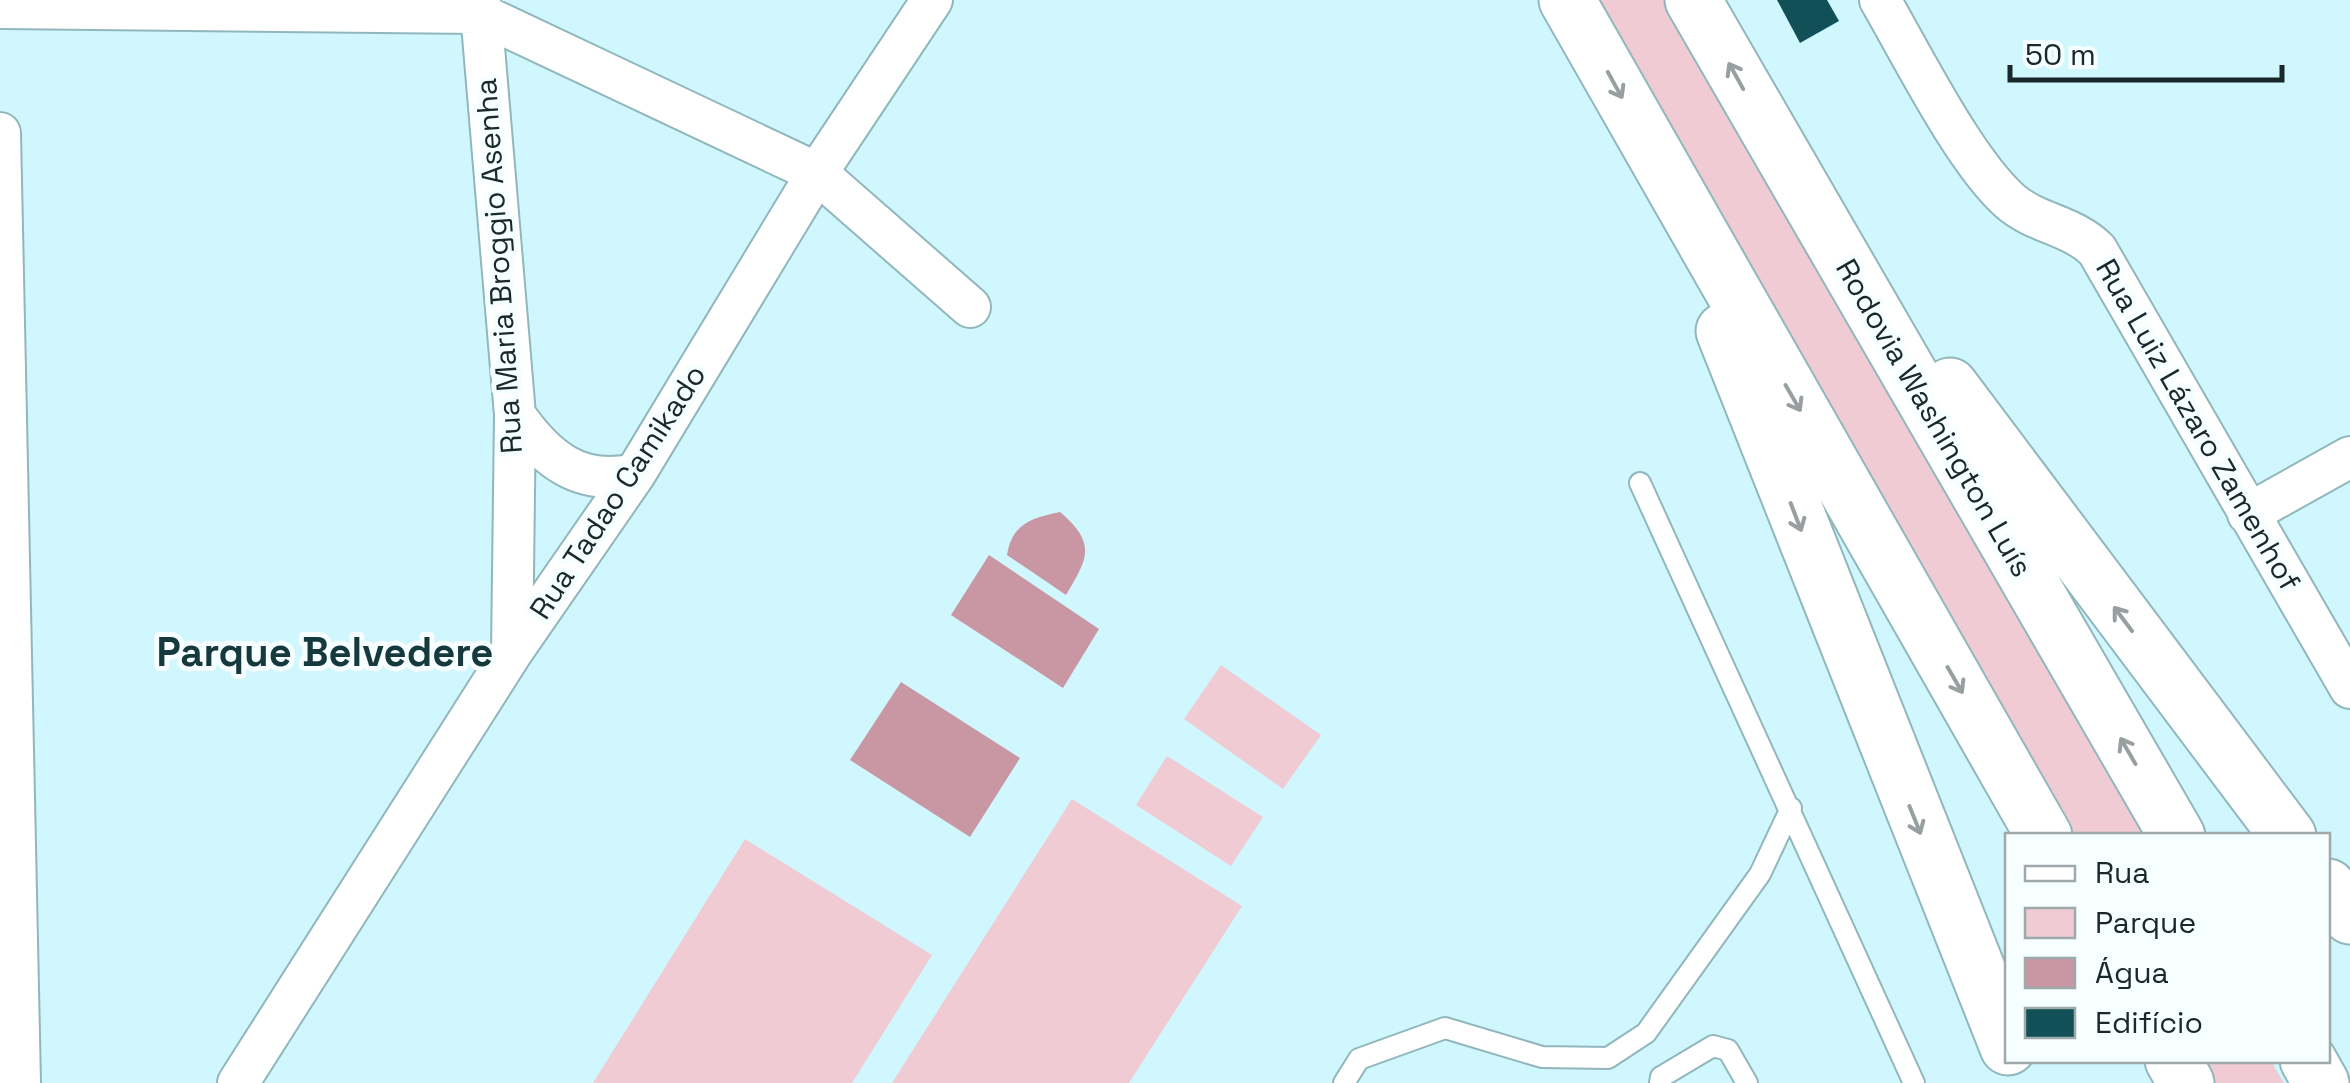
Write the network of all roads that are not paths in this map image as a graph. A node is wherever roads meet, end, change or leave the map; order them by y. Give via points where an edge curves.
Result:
1 (932, 0) edge
2 (1567, 0) edge
3 (1694, 0) edge
4 (1884, 1) edge
5 (479, 6) edge
6 (0, 8) edge
7 (0, 133) edge
8 (1771, 138) junction
9 (1660, 165) junction
10 (817, 173) junction
11 (970, 307) dead end
12 (515, 415) junction
13 (2350, 457) edge
14 (635, 474) junction
15 (1640, 483) dead end
16 (2248, 514) junction
17 (512, 652) junction
18 (2350, 688) edge
19 (1791, 808) junction
20 (2042, 833) edge
21 (2175, 833) edge
22 (2286, 833) edge
23 (2330, 889) edge
24 (2350, 916) edge
25 (2005, 1040) edge
26 (20, 1083) edge
27 (238, 1083) edge
28 (1344, 1083) edge
29 (1660, 1083) edge
30 (1746, 1083) edge
31 (1914, 1083) edge

1 - 10 street, Rua Tadao Camikado
2 -> 9 highway
8 -> 3 highway, Rodovia Washington Luís
4 - 16 street, Rua Luiz Lázaro Zamenhof via 1989,181 2015,206 2080,233 2097,250
5 - 6 street
5 - 10 street
5 - 12 street, Rua Maria Broggio Asenha
7 - 26 street
21 -> 8 highway, Rodovia Washington Luís
22 -> 8 highway
9 -> 20 highway
9 -> 25 highway
10 - 11 street
10 - 14 street, Rua Tadao Camikado
12 - 14 street via 542,452 564,465 612,479
12 - 17 street, Rua Maria Broggio Asenha
13 - 16 street
14 - 17 street, Rua Tadao Camikado
15 - 19 lane
16 - 18 street, Rua Luiz Lázaro Zamenhof
17 - 27 street, Rua Tadao Camikado
19 - 28 lane via 1760,874 1646,1034 1608,1058 1542,1057 1445,1028 1360,1059
19 - 31 lane
23 - 24 highway
29 - 30 lane via 1713,1046 1728,1050

